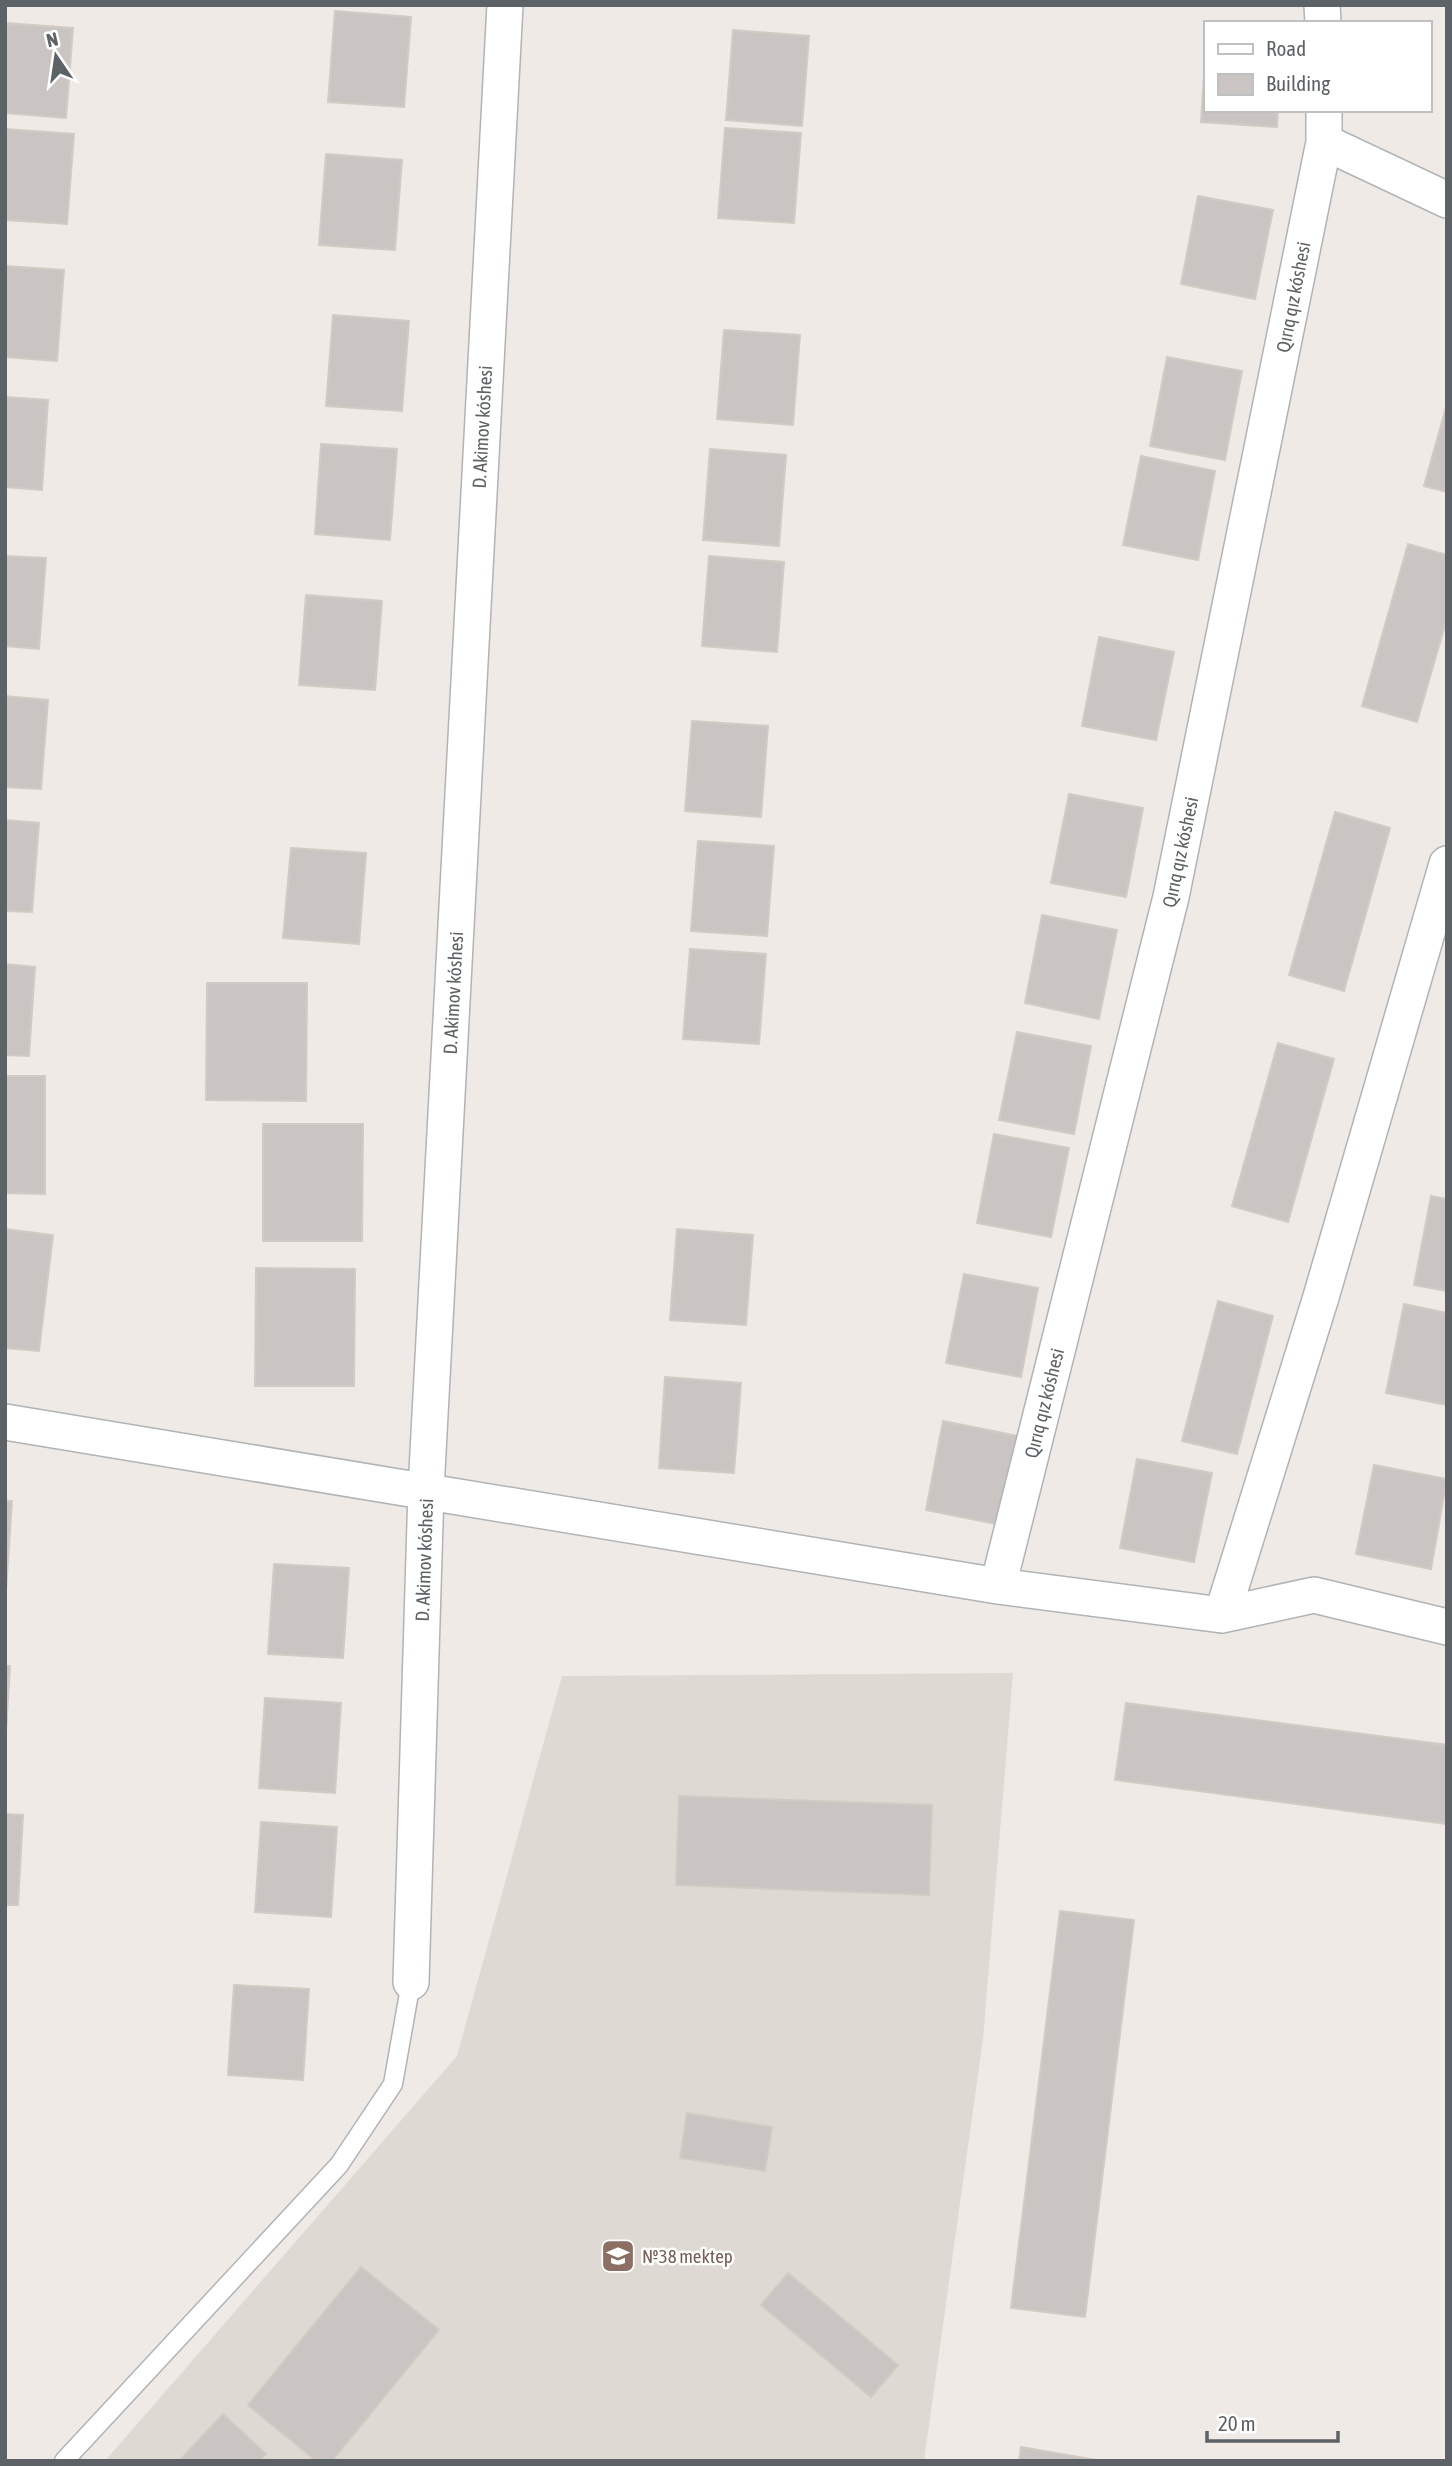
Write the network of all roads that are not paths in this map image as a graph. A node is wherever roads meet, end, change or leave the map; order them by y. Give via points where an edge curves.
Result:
1 (505, 5) edge
2 (1324, 126) edge
3 (1447, 200) edge
4 (1447, 864) edge
5 (5, 1422) edge
6 (426, 1490) junction
7 (998, 1586) junction
8 (1222, 1615) junction
9 (1447, 1628) edge
10 (411, 1982) joint
11 (64, 2461) edge

1 - 6 street, D. Akimov kóshesi
2 - 3 street
2 - 7 street, Qırıq qız kóshesi via 1171,897
4 - 8 street via 1321,1297
5 - 6 street
6 - 7 street
6 - 10 street, D. Akimov kóshesi
7 - 8 street
8 - 9 street via 1314,1595
10 - 11 lane via 393,2084 339,2165

